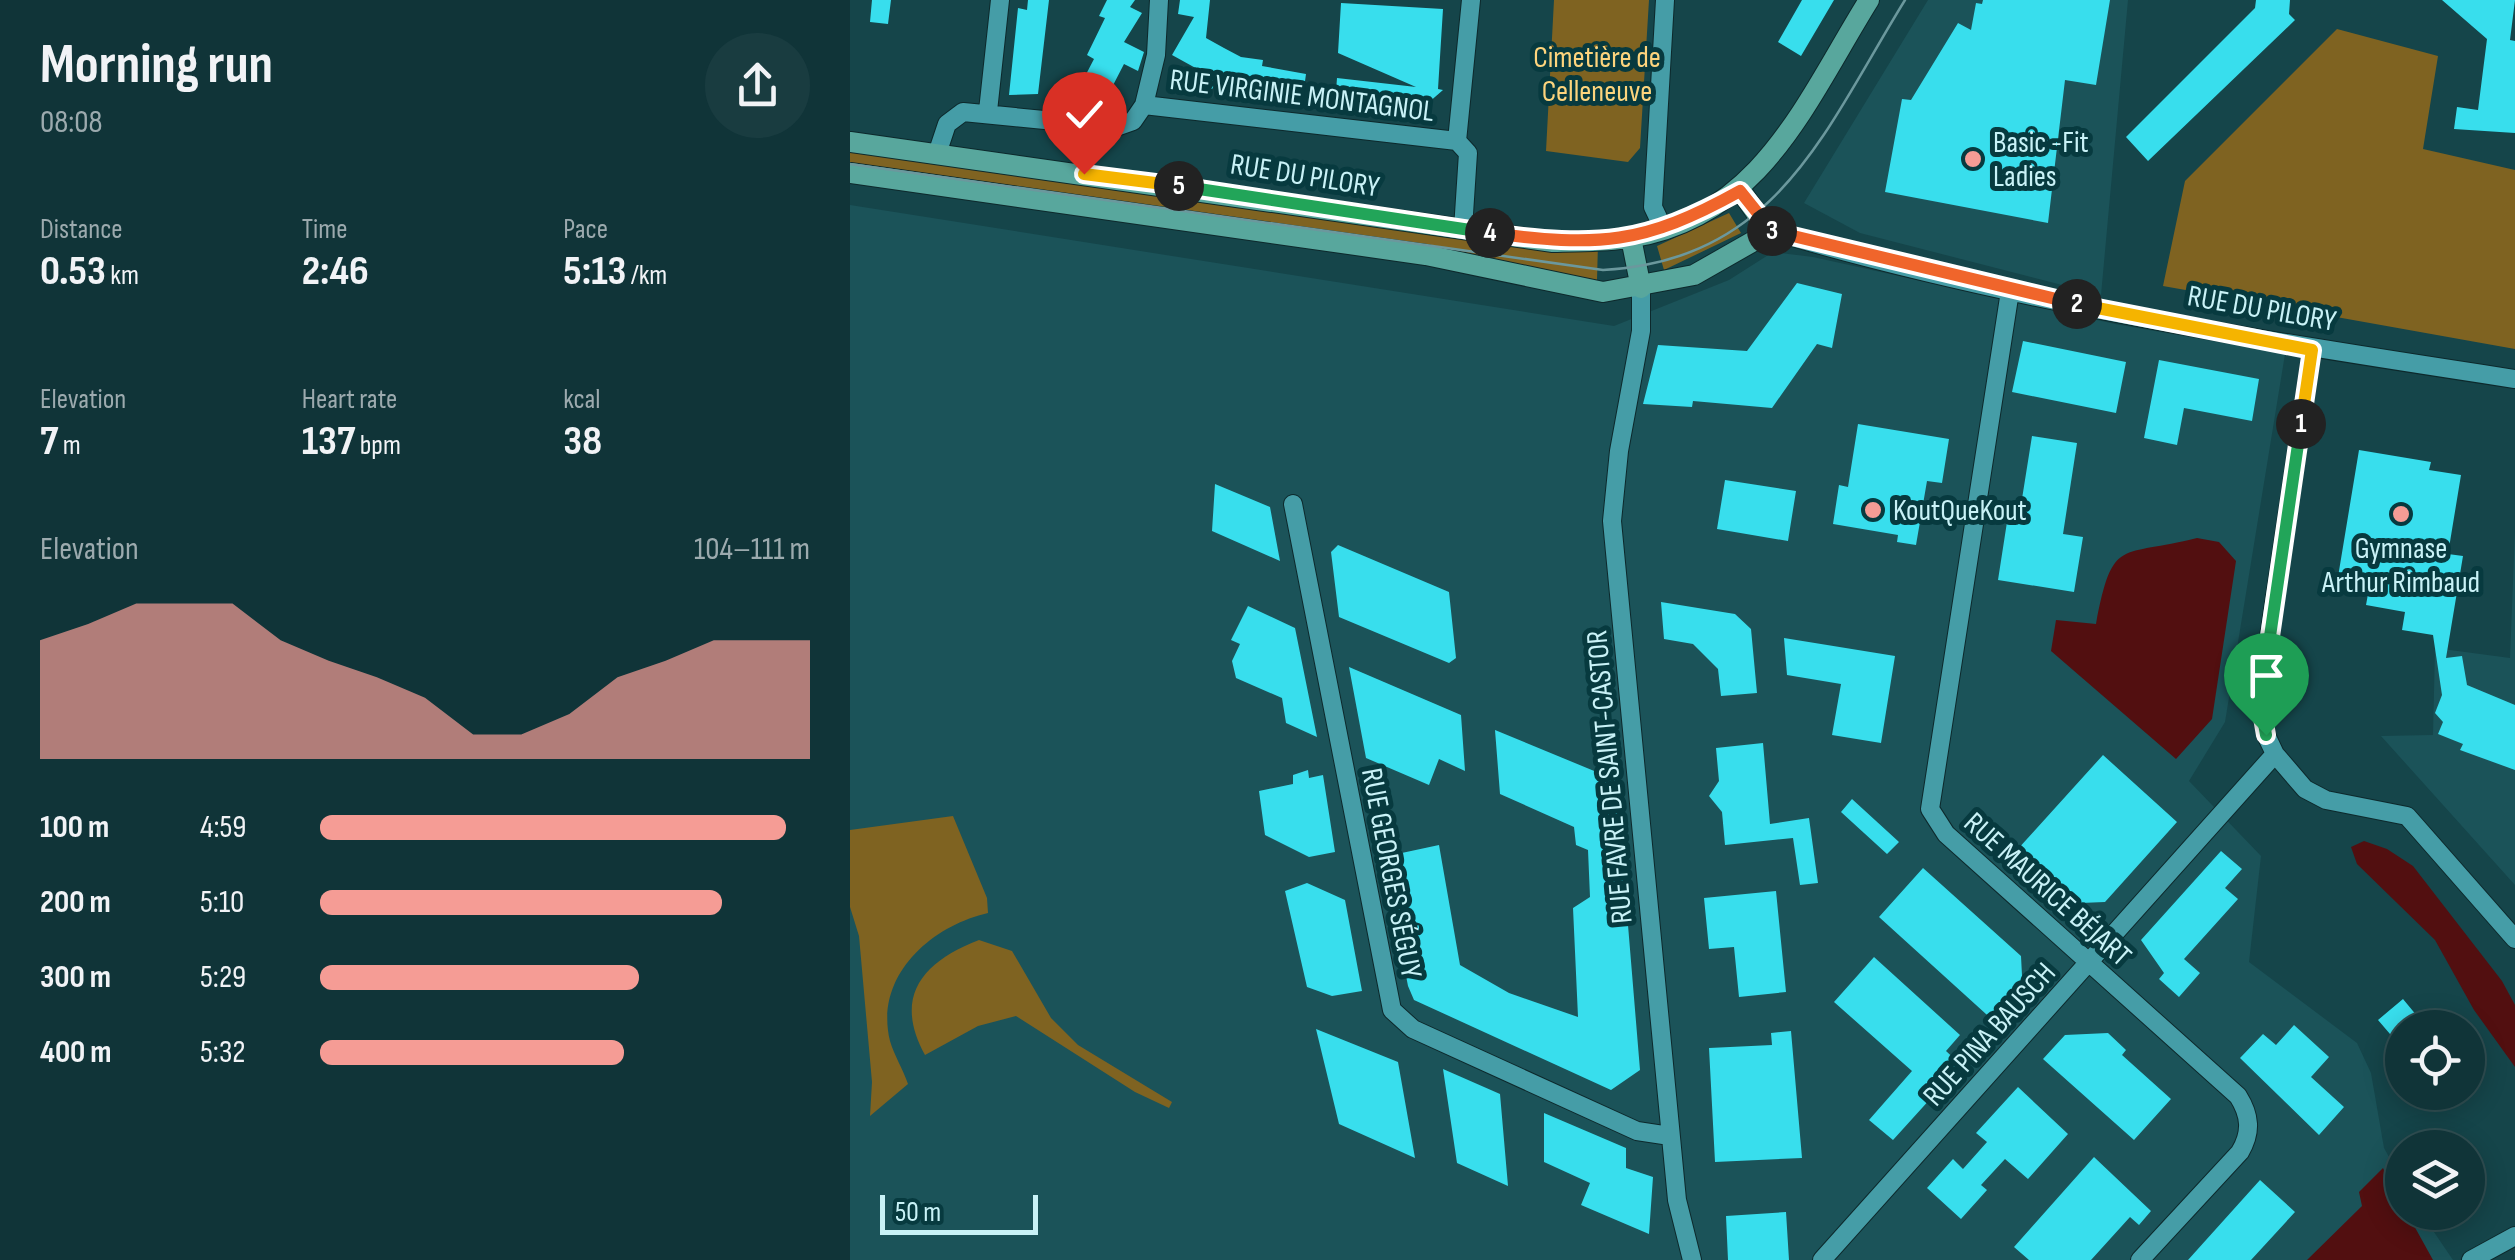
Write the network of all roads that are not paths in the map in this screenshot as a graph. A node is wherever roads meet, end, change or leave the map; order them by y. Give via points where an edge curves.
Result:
1 (1000, 0) edge
2 (1159, 0) edge
3 (1470, 0) edge
4 (1665, 0) edge
5 (1869, 0) edge
6 (1144, 104) junction
7 (988, 112) junction
8 (1457, 141) junction
9 (850, 142) edge
10 (937, 154) junction
11 (850, 173) edge
12 (1740, 191) junction
13 (1663, 228) junction
14 (1463, 230) junction
15 (1768, 230) junction
16 (1631, 238) junction
17 (1641, 288) junction
18 (2010, 291) junction
19 (2312, 350) junction
20 (2515, 378) edge
21 (1293, 504) dead end
22 (2275, 754) junction
23 (2515, 939) edge
24 (2089, 964) junction
25 (1670, 1136) junction
26 (2515, 1236) edge
27 (1692, 1260) edge
28 (1822, 1260) edge
29 (2140, 1260) edge
30 (2471, 1260) edge

1 - 7 street
2 - 6 street
3 - 8 street
4 - 13 street via 1653,207
5 - 12 main road via 1769,161
6 - 7 street, RUE VIRGINIE MONTAGNOL via 1133,122 1116,127
6 - 8 street, RUE VIRGINIE MONTAGNOL
7 - 10 street, RUE VIRGINIE MONTAGNOL via 963,112 948,124
8 - 14 street via 1468,153
9 - 10 main road, RUE DU PILORY
10 - 14 main road, RUE DU PILORY
11 - 17 main road, RUE DU PILORY via 1426,254 1600,291
12 - 13 main road, RUE DU PILORY
12 - 15 main road
13 - 16 main road, RUE DU PILORY
14 - 16 main road, RUE DU PILORY via 1553,242
15 - 17 main road, RUE DU PILORY via 1694,275
15 - 18 street, RUE DU PILORY
16 - 17 main road
17 - 25 street, RUE FAVRE DE SAINT-CASTOR via 1641,331 1612,521
18 - 19 street, RUE DU PILORY
18 - 24 street, RUE MAURICE BÉJART via 1930,809 1946,834
19 - 20 street, RUE DU PILORY
19 - 22 street via 2266,664 2262,712
21 - 25 street, RUE GEORGES SÉGUY via 1392,1010 1413,1029 1637,1131
22 - 23 street via 2293,779 2326,800 2407,816
22 - 24 street, RUE PINA BAUSCH
24 - 28 street, RUE PINA BAUSCH
24 - 29 street, RUE MAURICE BÉJART via 2238,1096 2248,1118 2240,1152
25 - 27 street, RUE FAVRE DE SAINT-CASTOR
26 - 30 street

